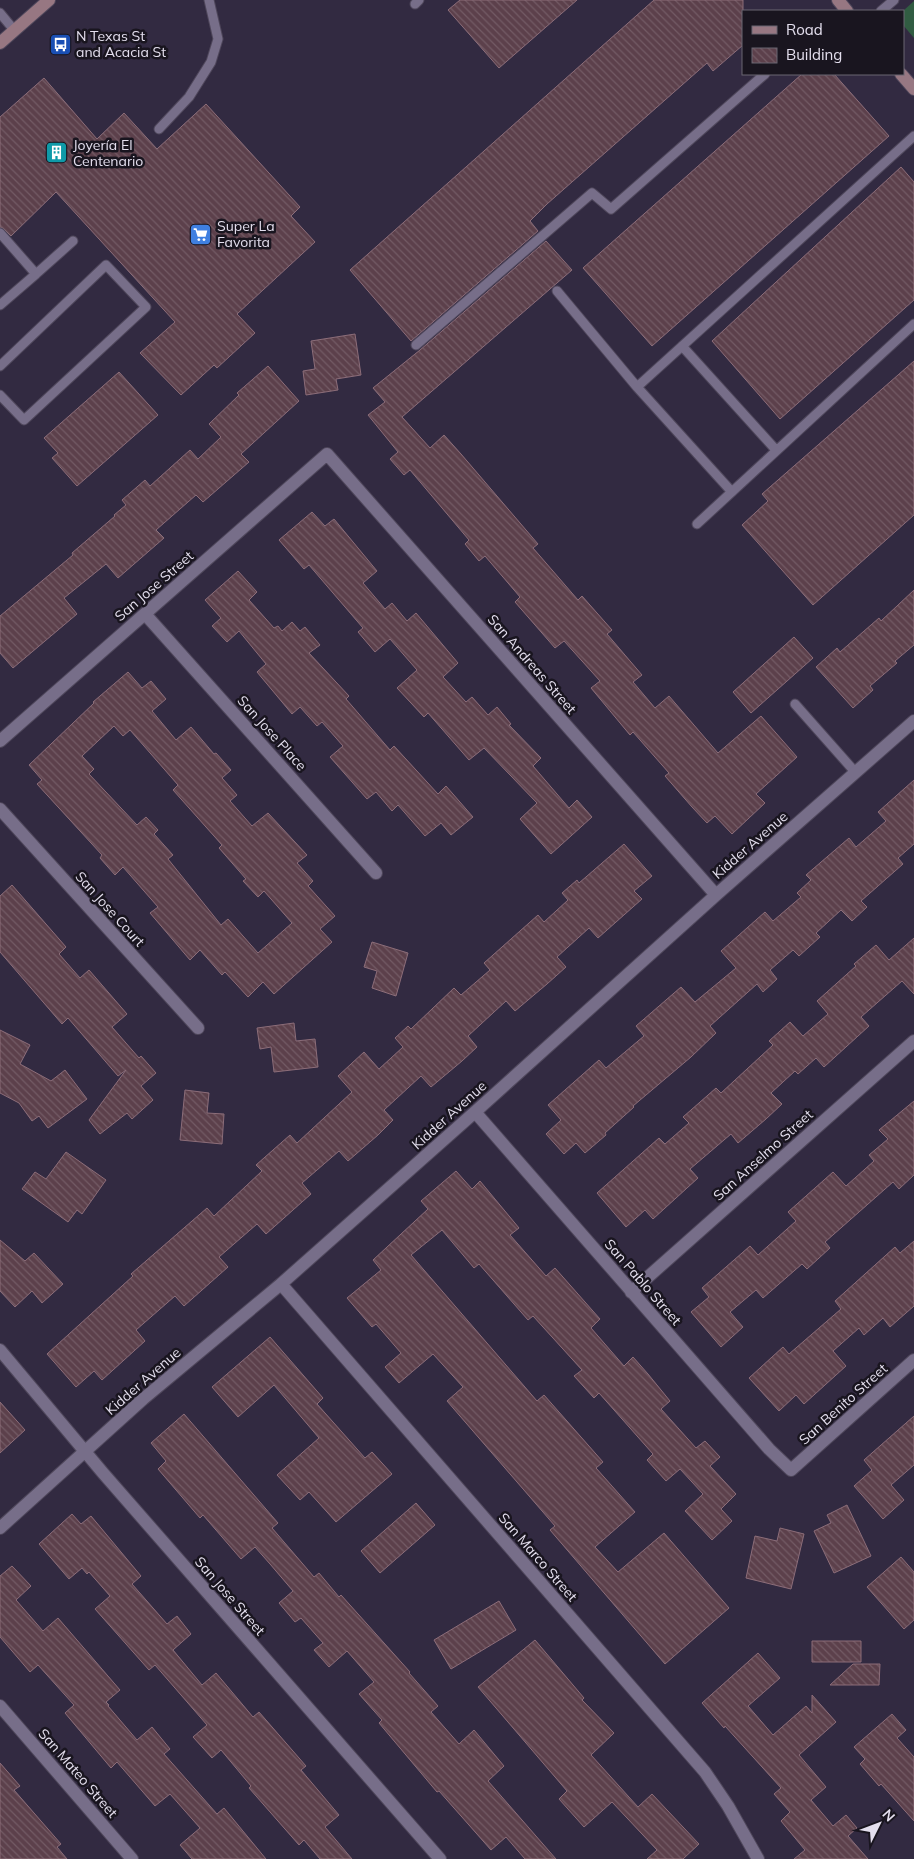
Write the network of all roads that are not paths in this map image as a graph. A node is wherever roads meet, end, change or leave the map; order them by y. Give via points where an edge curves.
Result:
1 (49, 0) edge
2 (209, 0) edge
3 (894, 0) edge
4 (882, 10) edge
5 (0, 13) edge
6 (14, 30) junction
7 (0, 43) edge
8 (764, 75) edge
9 (902, 75) edge
10 (914, 88) edge
11 (159, 129) dead end
12 (914, 136) edge
13 (0, 233) edge
14 (73, 241) dead end
15 (36, 274) junction
16 (557, 291) dead end
17 (0, 304) edge
18 (914, 324) edge
19 (416, 345) dead end
20 (682, 346) junction
21 (0, 366) edge
22 (637, 387) junction
23 (0, 394) edge
24 (776, 450) junction
25 (327, 454) joint
26 (732, 492) junction
27 (697, 524) dead end
28 (144, 614) junction
29 (796, 704) dead end
30 (914, 721) edge
31 (0, 741) edge
32 (856, 773) junction
33 (0, 809) edge
34 (376, 873) dead end
35 (716, 895) junction
36 (198, 1028) dead end
37 (914, 1041) edge
38 (475, 1112) junction
39 (281, 1284) junction
40 (631, 1292) junction
41 (0, 1350) edge
42 (914, 1360) edge
43 (85, 1452) junction
44 (791, 1470) joint
45 (0, 1528) edge
46 (0, 1706) edge
47 (132, 1859) edge
48 (440, 1859) edge
49 (758, 1859) edge

1 - 6 main road
2 - 11 lane via 218,39 211,62 189,97
3 - 4 lane
5 - 6 lane
6 - 7 main road
8 - 19 lane via 611,209 592,193
9 - 10 main road
12 - 20 lane
13 - 15 lane
14 - 15 lane
15 - 17 lane
16 - 22 lane
18 - 24 lane
20 - 22 lane
20 - 24 lane
21 - 23 lane via 106,265 146,307 24,420
22 - 26 lane
24 - 26 lane
25 - 28 street, San Jose Street
25 - 35 street, San Andreas Street
26 - 27 lane
28 - 31 street, San Jose Street
28 - 34 street, San Jose Place
29 - 32 lane
30 - 32 street, Kidder Avenue
32 - 35 street, Kidder Avenue
33 - 36 street, San Jose Court
35 - 38 street, Kidder Avenue
37 - 40 street, San Anselmo Street
38 - 39 street, Kidder Avenue
38 - 40 street, San Pablo Street
39 - 43 street, Kidder Avenue
39 - 49 street, San Marco Street via 705,1772
40 - 44 street, San Pablo Street via 768,1449
41 - 43 street, San Jose Street
42 - 44 street, San Benito Street
43 - 45 street, Kidder Avenue
43 - 48 street, San Jose Street
46 - 47 street, San Mateo Street

